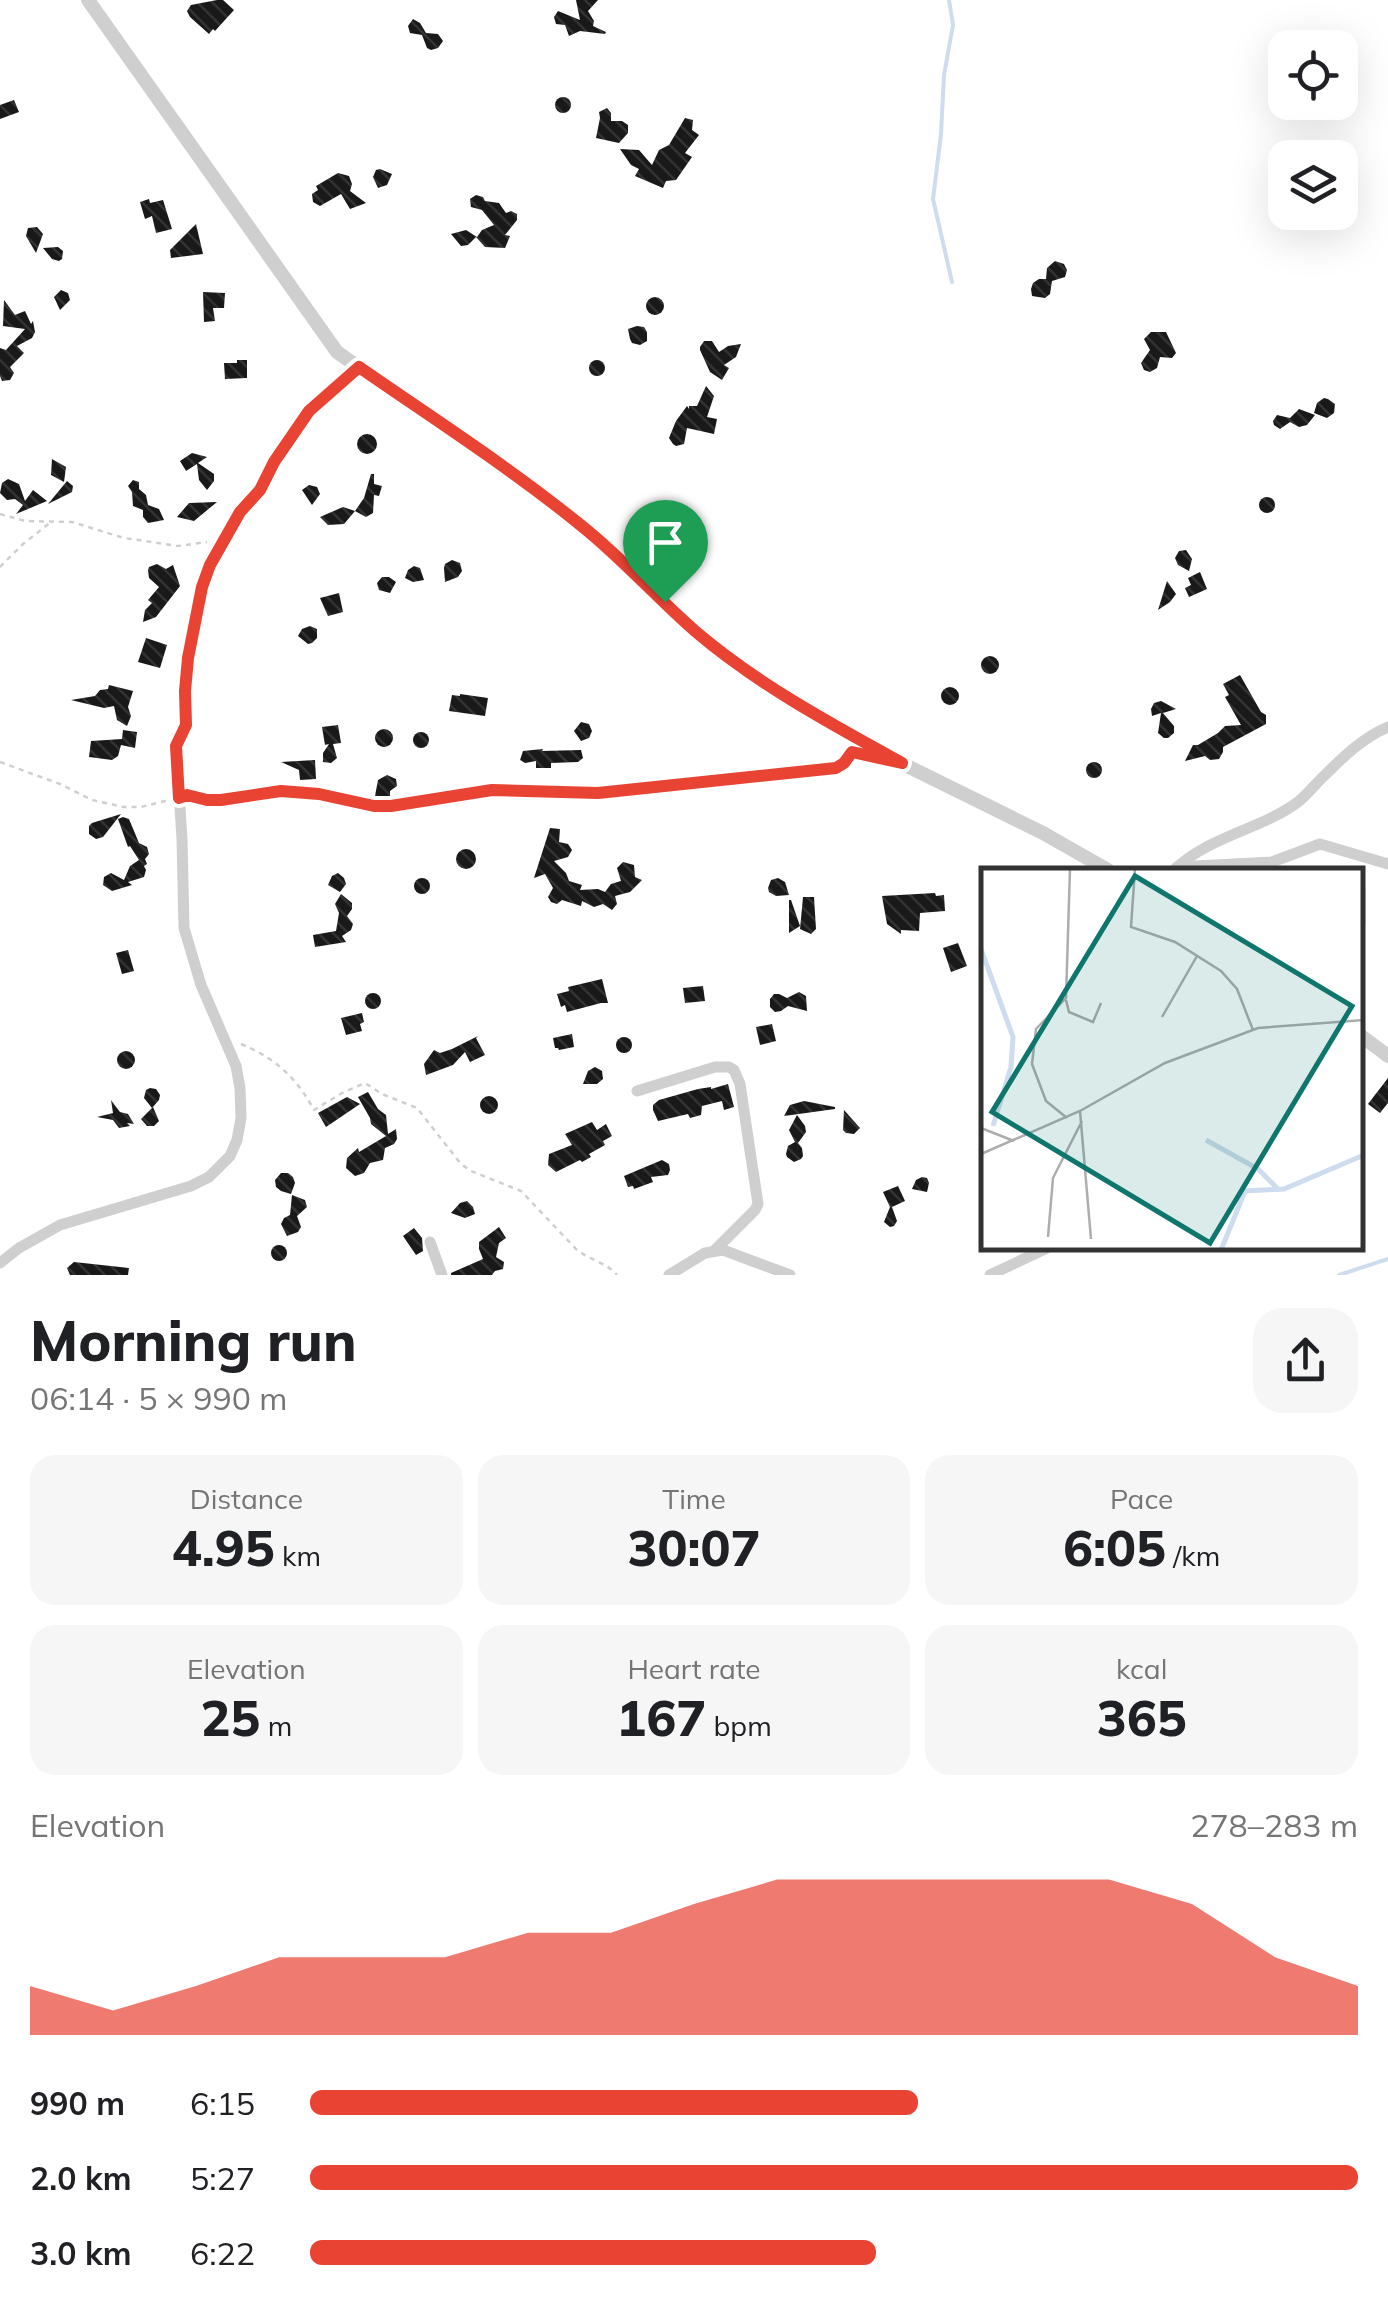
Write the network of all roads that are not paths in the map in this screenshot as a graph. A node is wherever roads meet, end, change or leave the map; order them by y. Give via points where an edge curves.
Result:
1 (88, 0) edge
2 (359, 367) junction
3 (1388, 727) edge
4 (540, 792) road end
5 (179, 798) junction
6 (1388, 864) edge
7 (1105, 868) edge
8 (1176, 868) edge
9 (1363, 1037) edge
10 (1388, 1056) edge
11 (637, 1090) dead end
12 (430, 1242) dead end
13 (715, 1250) junction
14 (1044, 1250) edge
15 (0, 1263) edge
16 (442, 1275) edge
17 (668, 1275) edge
18 (790, 1275) edge
19 (990, 1275) edge

1 - 2 street via 317,326
2 - 5 street via 309,411 210,565 188,658 186,725 176,746
2 - 7 street via 558,507 731,659 848,733
3 - 8 street via 1356,746 1300,801
4 - 5 street via 514,788 374,806 281,791
5 - 15 street via 184,928 200,985 236,1066 237,1140 210,1177 60,1225
6 - 8 street via 1320,844 1272,862
9 - 10 street
11 - 13 street via 716,1066 737,1075 758,1204
12 - 16 street
13 - 17 street
13 - 18 street
14 - 19 street

